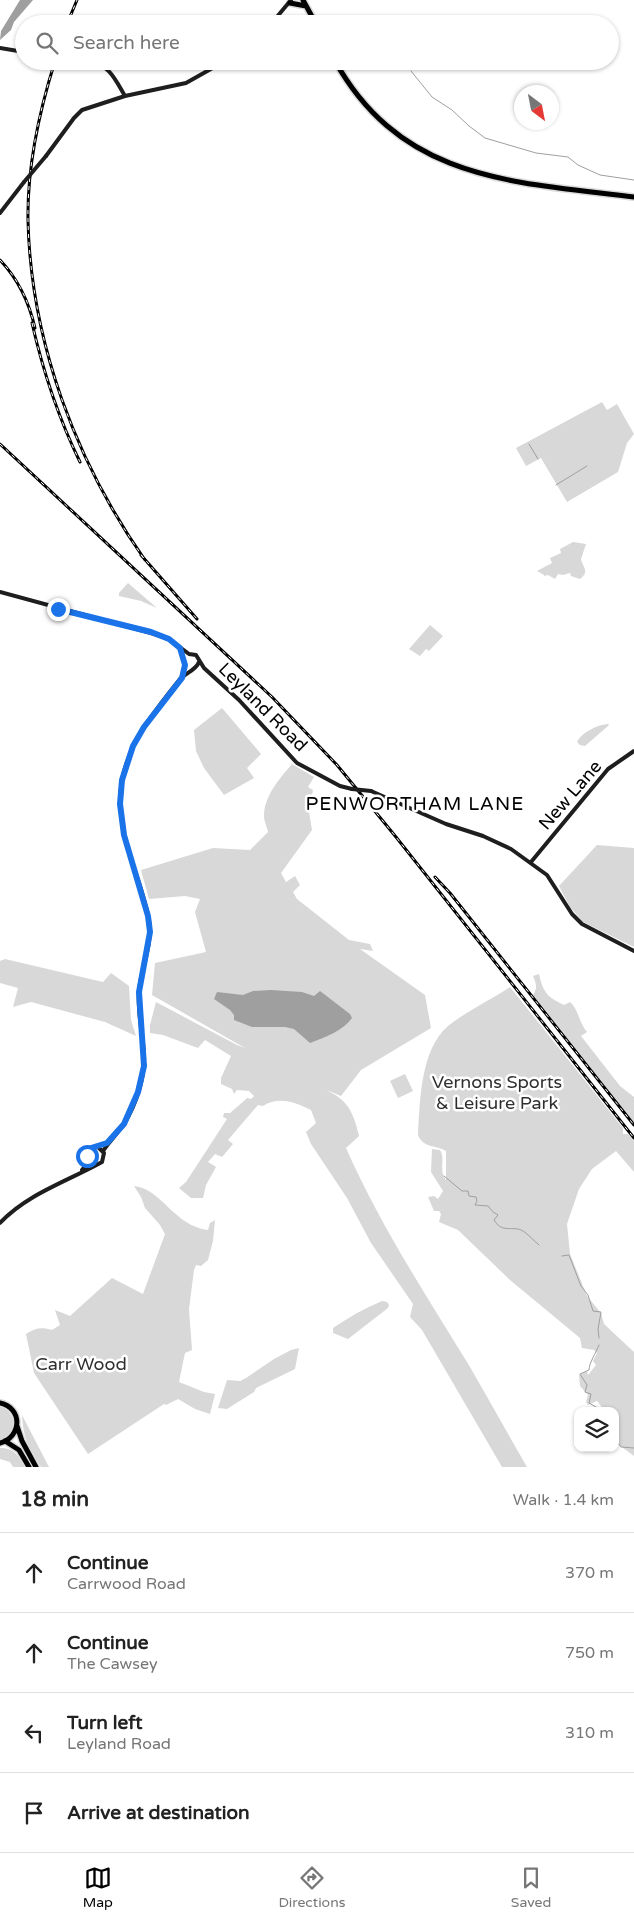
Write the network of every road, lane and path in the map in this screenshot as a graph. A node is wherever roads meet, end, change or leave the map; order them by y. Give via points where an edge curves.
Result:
1 (304, 0) edge
2 (290, 1) edge
3 (307, 6) junction
4 (278, 15) edge
5 (312, 15) edge
6 (0, 48) edge
7 (15, 50) edge
8 (108, 70) edge
9 (210, 70) edge
10 (341, 70) edge
11 (125, 96) junction
12 (634, 197) edge
13 (0, 213) edge
14 (0, 592) edge
15 (180, 648) junction
16 (189, 654) junction
17 (184, 659) junction
18 (185, 665) junction
19 (197, 666) junction
20 (182, 678) junction
21 (634, 751) edge
22 (531, 862) junction
23 (634, 951) edge
24 (114, 1137) junction
25 (98, 1147) junction
26 (103, 1151) junction
27 (87, 1158) junction
28 (95, 1165) junction
29 (79, 1173) junction
30 (0, 1223) edge
31 (0, 1403) edge
32 (17, 1425) junction
33 (2, 1442) edge
34 (29, 1467) edge
35 (36, 1467) edge

1 - 3 highway
2 - 3 highway
2 - 4 street
3 - 5 highway
6 - 7 street
8 - 11 street
9 - 11 street via 186,83
10 - 12 highway via 372,112 427,154 458,167 508,181
11 - 13 street, bridge via 82,110
14 - 15 street via 151,632 169,639
15 - 16 street
15 - 17 street
16 - 17 street
16 - 19 street via 196,655
17 - 18 street
18 - 19 street via 189,668
18 - 20 street
19 - 20 street
19 - 22 street, Leyland Road, bridge via 204,668 239,700 297,763 333,782 371,791 453,827 496,841
20 - 24 street via 133,746 121,786 124,835 148,916 150,942 140,982 143,1076 132,1108
21 - 22 street, New Lane via 608,769
22 - 23 street, Leyland Road via 547,875 582,924
24 - 25 street
24 - 26 street
25 - 26 street
25 - 27 street via 89,1150
26 - 28 street via 104,1160
27 - 28 street
27 - 29 street
28 - 29 street
29 - 30 street via 34,1197
31 - 32 highway via 13,1410
32 - 33 highway via 13,1435
32 - 35 highway
33 - 34 highway via 19,1450

